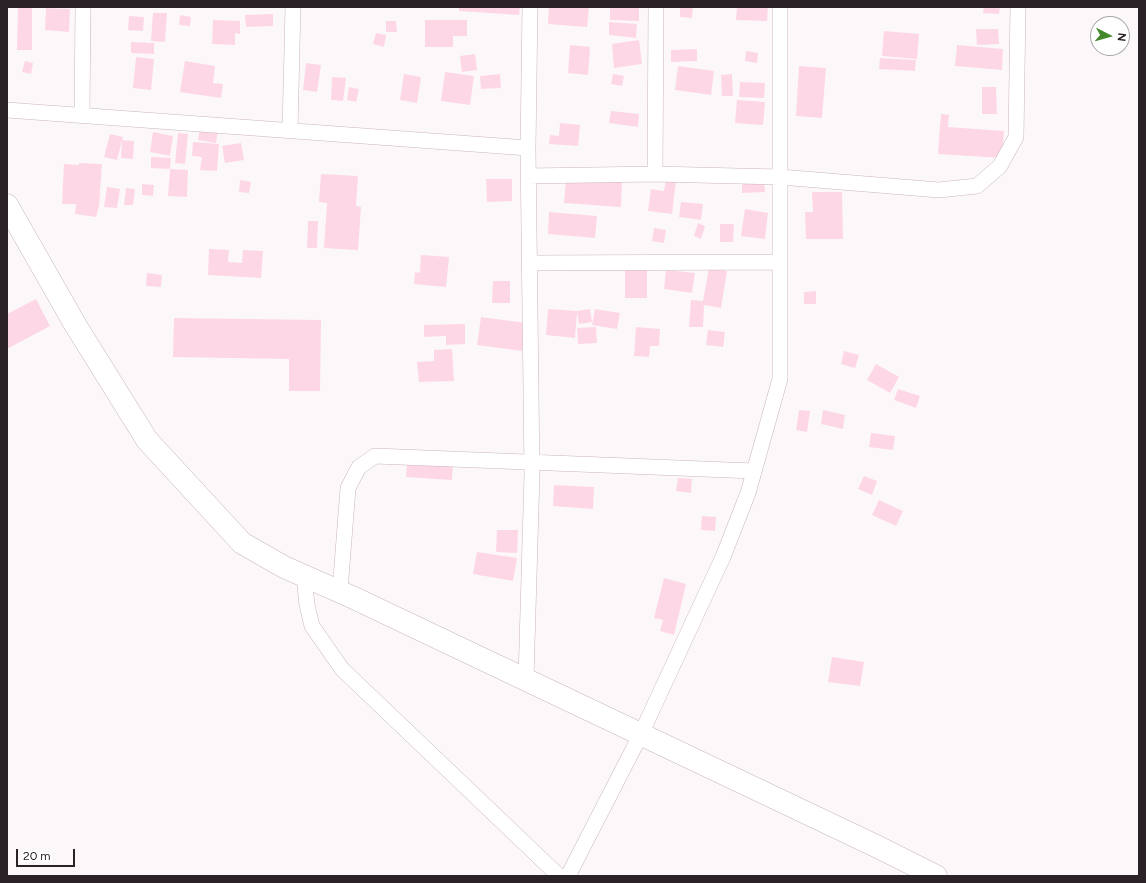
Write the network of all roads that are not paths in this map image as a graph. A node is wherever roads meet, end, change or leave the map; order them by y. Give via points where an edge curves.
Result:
1 (83, 7) edge
2 (293, 7) edge
3 (530, 7) edge
4 (656, 7) edge
5 (780, 7) edge
6 (1018, 7) edge
7 (7, 110) edge
8 (82, 115) junction
9 (290, 130) junction
10 (528, 148) junction
11 (655, 174) junction
12 (528, 176) junction
13 (780, 177) junction
14 (7, 205) edge
15 (780, 262) junction
16 (529, 263) junction
17 (532, 461) junction
18 (754, 471) junction
19 (304, 576) junction
20 (340, 591) junction
21 (526, 679) junction
22 (641, 734) junction
23 (559, 876) edge
24 (568, 876) edge
25 (936, 876) edge

1 - 8 street
2 - 9 street
3 - 10 street
4 - 11 street
5 - 13 street
6 - 13 street via 1016,137 1000,166 977,186 938,190
7 - 8 street
8 - 9 street
9 - 10 street
10 - 12 street
11 - 12 street
11 - 13 street
12 - 16 street
13 - 15 street
14 - 19 main road via 76,326 147,440 242,543
15 - 16 street
15 - 18 street via 780,379
16 - 17 street
17 - 18 street
17 - 20 street via 375,456 359,467 348,488
17 - 21 street
18 - 22 street via 723,557
19 - 20 main road
19 - 23 street via 312,626 342,669
20 - 21 main road
21 - 22 main road
22 - 24 street
22 - 25 main road

